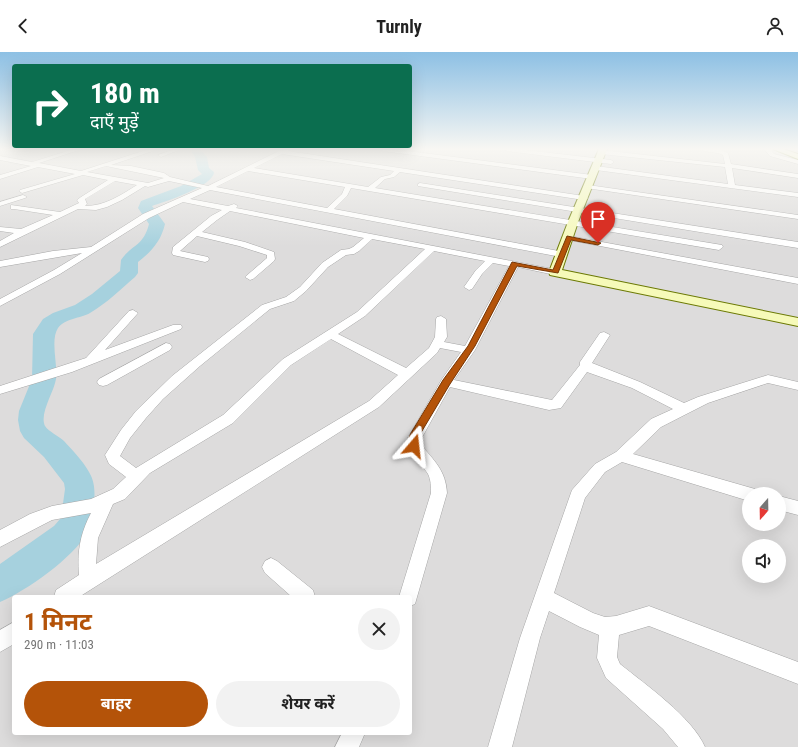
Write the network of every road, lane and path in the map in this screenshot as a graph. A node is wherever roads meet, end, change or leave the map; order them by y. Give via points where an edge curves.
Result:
1 (52, 181) edge
2 (109, 181) edge
3 (128, 181) edge
4 (160, 181) edge
5 (185, 181) edge
6 (222, 181) edge
7 (323, 181) edge
8 (379, 181) edge
9 (475, 181) edge
10 (590, 181) edge
11 (657, 181) edge
12 (701, 181) edge
13 (731, 181) edge
14 (796, 181) edge
15 (144, 184) junction
16 (420, 185) dead end
17 (349, 186) junction
18 (732, 186) junction
19 (209, 188) junction
20 (369, 189) junction
21 (22, 191) dead end
22 (796, 195) edge
23 (28, 196) dead end
24 (251, 196) junction
25 (584, 198) junction
26 (183, 200) junction
27 (0, 204) edge
28 (14, 207) dead end
29 (77, 207) junction
30 (231, 208) junction
31 (329, 210) junction
32 (579, 210) junction
33 (61, 214) junction
34 (798, 217) edge
35 (573, 222) junction
36 (0, 229) edge
37 (22, 232) junction
38 (195, 233) junction
39 (371, 236) junction
40 (569, 238) junction
41 (0, 244) edge
42 (798, 246) edge
43 (719, 247) dead end
44 (93, 248) junction
45 (432, 248) junction
46 (561, 254) junction
47 (205, 259) dead end
48 (492, 259) junction
49 (0, 264) edge
50 (515, 264) junction
51 (556, 272) junction
52 (250, 277) dead end
53 (798, 281) edge
54 (468, 287) dead end
55 (0, 303) edge
56 (133, 313) dead end
57 (442, 319) dead end
58 (798, 322) edge
59 (177, 327) dead end
60 (330, 334) junction
61 (604, 335) dead end
62 (437, 344) junction
63 (130, 345) junction
64 (166, 347) dead end
65 (469, 350) junction
66 (143, 360) junction
67 (88, 361) junction
68 (586, 365) junction
69 (407, 374) junction
70 (103, 382) dead end
71 (446, 382) junction
72 (798, 386) edge
73 (0, 390) edge
74 (684, 409) junction
75 (621, 456) junction
76 (136, 476) junction
77 (742, 492) edge
78 (100, 503) junction
79 (786, 505) edge
80 (798, 508) edge
81 (0, 539) edge
82 (271, 567) dead end
83 (89, 579) junction
84 (67, 595) edge
85 (304, 595) edge
86 (409, 595) edge
87 (544, 598) junction
88 (609, 628) junction
89 (12, 633) edge
90 (0, 642) edge
91 (798, 673) edge
92 (353, 735) edge
93 (348, 747) edge
94 (500, 747) edge
95 (693, 747) edge

1 - 21 street
2 - 29 street via 83,198 83,204
3 - 15 street
4 - 15 street via 152,185
5 - 19 street
6 - 19 street
7 - 17 street
8 - 20 street
9 - 25 street
10 - 25 street
11 - 34 street
12 - 18 street
13 - 18 street
14 - 22 street
15 - 29 street via 102,207
16 - 32 street
17 - 20 street
17 - 31 street via 345,195
18 - 22 street
19 - 24 street
19 - 26 street
20 - 35 street
23 - 27 street
24 - 30 street
24 - 31 street
25 - 32 street
26 - 30 street
26 - 44 street via 146,216
28 - 33 street
29 - 33 street
30 - 38 street
30 - 39 street
31 - 46 street
32 - 35 street
32 - 42 street
33 - 37 street
35 - 40 street
35 - 43 street
36 - 37 street
37 - 41 street
38 - 47 street via 176,249 176,253
38 - 52 street via 271,254 271,259
39 - 45 street
39 - 76 street via 356,249 344,252 325,265 294,297 266,307 254,316 149,404 112,455 114,460
40 - 46 street
40 - 53 street
44 - 49 street
44 - 55 street via 58,272
45 - 48 street
45 - 60 street via 360,314
46 - 51 street
48 - 50 street
48 - 54 street
50 - 51 street
50 - 65 street
51 - 58 street
56 - 67 street
57 - 62 street via 441,336
59 - 63 street
60 - 69 street
60 - 76 street via 287,362 228,419 158,460
61 - 68 street
62 - 65 street
62 - 69 street
63 - 66 street
63 - 67 street
64 - 66 street
65 - 71 street
66 - 70 street
67 - 73 street
68 - 71 street via 556,405 549,406
68 - 74 street via 636,385
69 - 83 street via 374,404
71 - 86 street via 413,440 414,446 436,472 440,482
72 - 74 street via 777,381 761,381
74 - 75 street via 656,423
75 - 77 street
75 - 87 street via 600,468 578,495
76 - 78 street via 119,494
78 - 81 street via 36,518
78 - 83 street via 86,548
79 - 80 street
82 - 85 street
83 - 84 street
87 - 88 street via 595,624
87 - 94 street via 530,638
88 - 91 street via 649,616
88 - 95 street via 607,658 613,672 672,721
89 - 90 street
92 - 93 street

